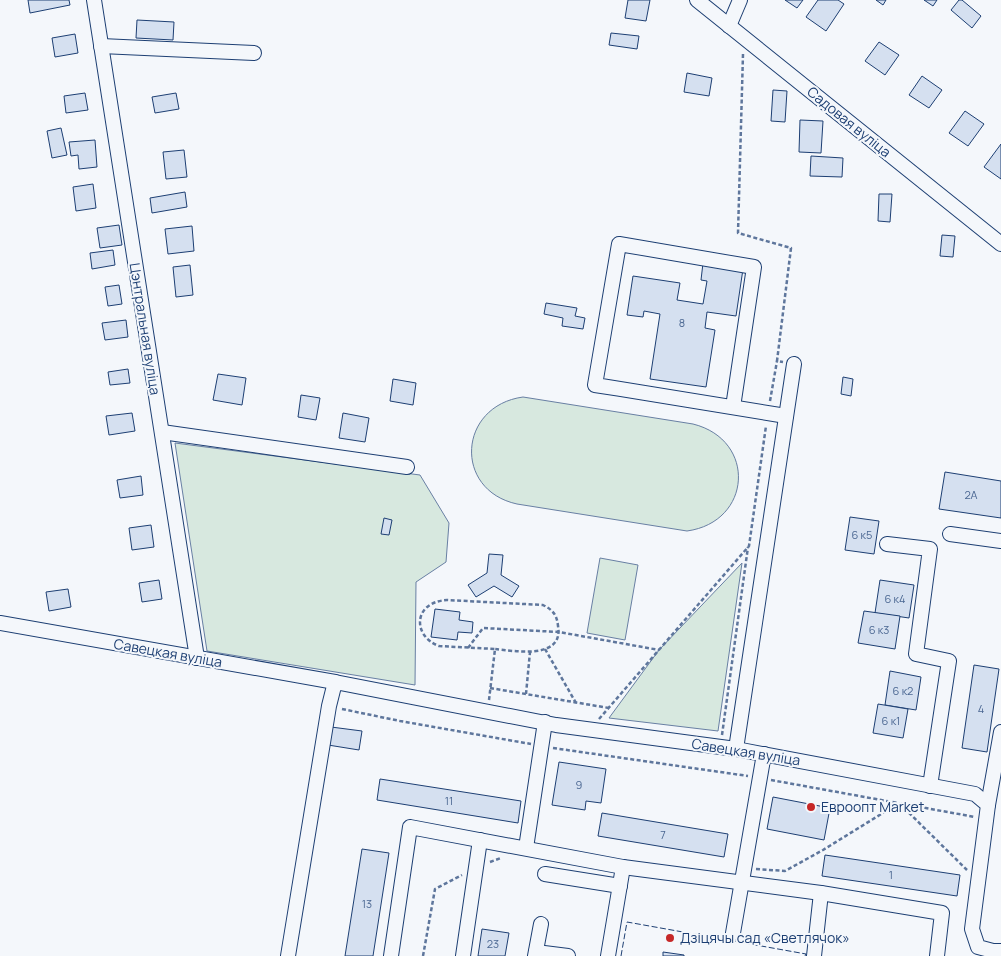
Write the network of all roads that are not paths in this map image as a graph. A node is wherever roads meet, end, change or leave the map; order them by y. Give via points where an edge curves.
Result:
1 (94, 0) edge
2 (697, 0) edge
3 (740, 0) edge
4 (729, 26) junction
5 (101, 46) junction
6 (254, 53) dead end
7 (1001, 244) edge
8 (794, 364) road end
9 (733, 407) junction
10 (786, 416) junction
11 (162, 432) junction
12 (408, 468) dead end
13 (950, 534) dead end
14 (1001, 541) edge
15 (888, 544) dead end
16 (0, 624) edge
17 (197, 658) junction
18 (335, 682) junction
19 (545, 722) junction
20 (1001, 732) edge
21 (736, 749) junction
22 (764, 754) junction
23 (930, 786) junction
24 (987, 812) junction
25 (480, 840) junction
26 (526, 848) junction
27 (623, 867) junction
28 (545, 874) dead end
29 (742, 884) junction
30 (620, 886) junction
31 (821, 893) junction
32 (541, 924) dead end
33 (733, 933) dead end
34 (1001, 951) edge
35 (535, 954) edge
36 (288, 956) edge
37 (391, 956) edge
38 (463, 956) edge
39 (568, 956) edge
40 (608, 956) edge
41 (814, 956) edge
42 (937, 956) edge

1 - 5 street, Цэнтральная вуліца
2 - 4 street, Садовая вуліца
3 - 4 street
4 - 7 street, Садовая вуліца
5 - 6 street
5 - 11 street, Цэнтральная вуліца
8 - 10 street
9 - 9 street via 595,385 619,244 754,267
9 - 10 street
10 - 21 street
11 - 12 street
11 - 17 street, Цэнтральная вуліца
13 - 14 street
15 - 23 street via 930,549 916,654 949,661
16 - 17 street, Савецкая вуліца
17 - 18 street, Савецкая вуліца
18 - 19 street, Савецкая вуліца
18 - 36 street
19 - 21 street, Савецкая вуліца
19 - 26 street
20 - 24 street
21 - 22 street, Савецкая вуліца
22 - 23 street, Савецкая вуліца
22 - 29 street
23 - 24 street, Савецкая вуліца via 974,794
24 - 34 street via 972,929 978,947
25 - 26 street
25 - 37 street via 410,828
25 - 38 street
26 - 27 street
27 - 29 street
27 - 30 street
28 - 30 street
29 - 31 street
29 - 33 street
30 - 40 street
31 - 41 street
31 - 42 street via 942,913
32 - 35 street
35 - 39 street

